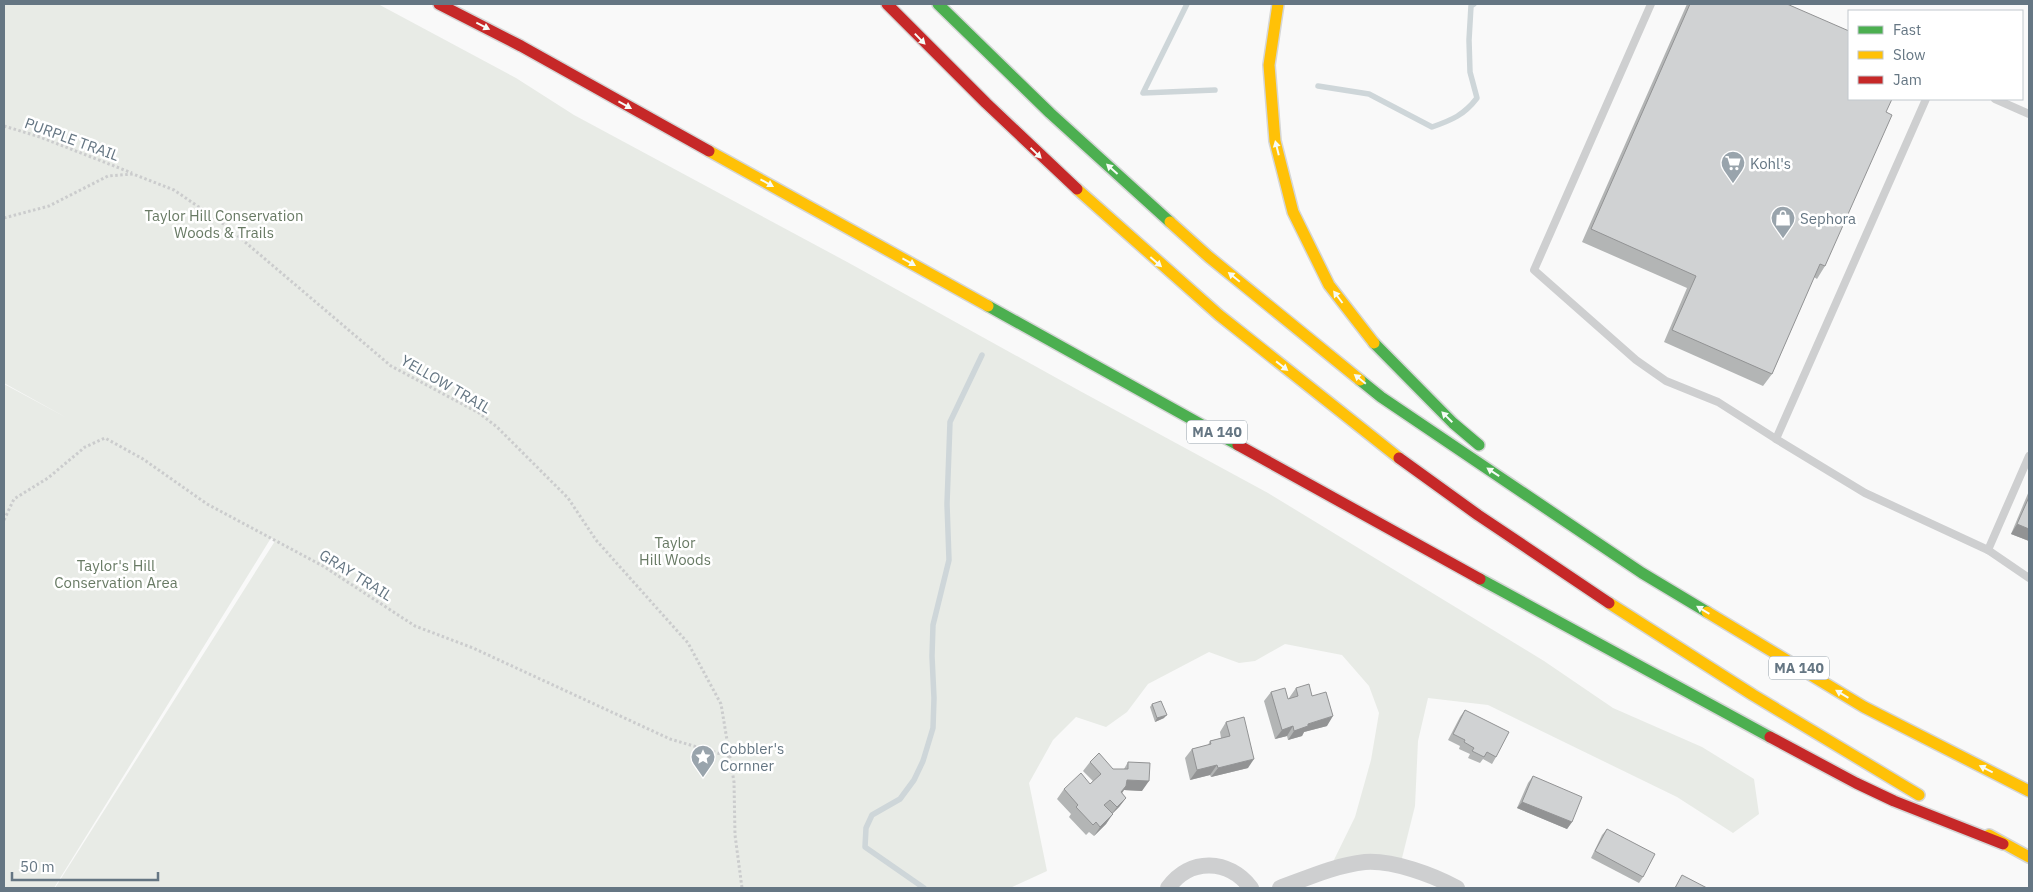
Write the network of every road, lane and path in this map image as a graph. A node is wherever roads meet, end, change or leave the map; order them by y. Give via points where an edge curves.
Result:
1 (439, 4) edge
2 (886, 4) edge
3 (938, 4) edge
4 (1278, 4) edge
5 (1651, 4) edge
6 (1926, 100) edge
7 (1997, 100) edge
8 (2029, 114) edge
9 (4, 126) edge
10 (133, 174) junction
11 (4, 218) edge
12 (1776, 439) junction
13 (2029, 456) edge
14 (4, 520) edge
15 (1577, 529) junction
16 (1988, 550) junction
17 (2029, 578) edge
18 (731, 757) junction
19 (2029, 791) edge
20 (2003, 844) junction
21 (2029, 857) edge
22 (742, 888) edge
23 (1168, 888) edge
24 (1252, 888) edge
25 (1280, 888) edge
26 (1457, 888) edge

1 -> 20 highway, MA 140 via 521,46 1573,631 1848,779
2 -> 20 highway via 1042,158 1159,264 1414,469 1527,549 1706,667
15 -> 3 highway, MA 140 via 1381,396 1209,257 1050,113
15 -> 4 highway via 1453,424 1366,335 1328,285 1293,212 1275,141 1269,65
5 - 12 lane via 1534,270 1636,360 1666,381 1718,402
6 - 12 lane
7 - 8 lane
9 - 10 path, PURPLE TRAIL
10 - 11 path, YELLOW TRAIL via 108,176 49,206
10 - 18 path, YELLOW TRAIL via 174,190 225,225 391,366 479,413 496,427 568,498 596,540 688,643 721,704
12 - 16 lane via 1865,493
13 - 16 lane
14 - 18 path, GRAY TRAIL via 14,499 48,478 85,446 105,438 207,504 324,566 415,626 473,648 670,739
19 -> 15 highway, MA 140 via 1864,707 1642,573
16 - 17 lane
18 - 22 path, YELLOW TRAIL via 735,835
20 - 21 highway, MA 140
23 - 24 street via 1179,875 1208,865 1233,871
25 - 26 street via 1329,870 1366,862 1400,866

